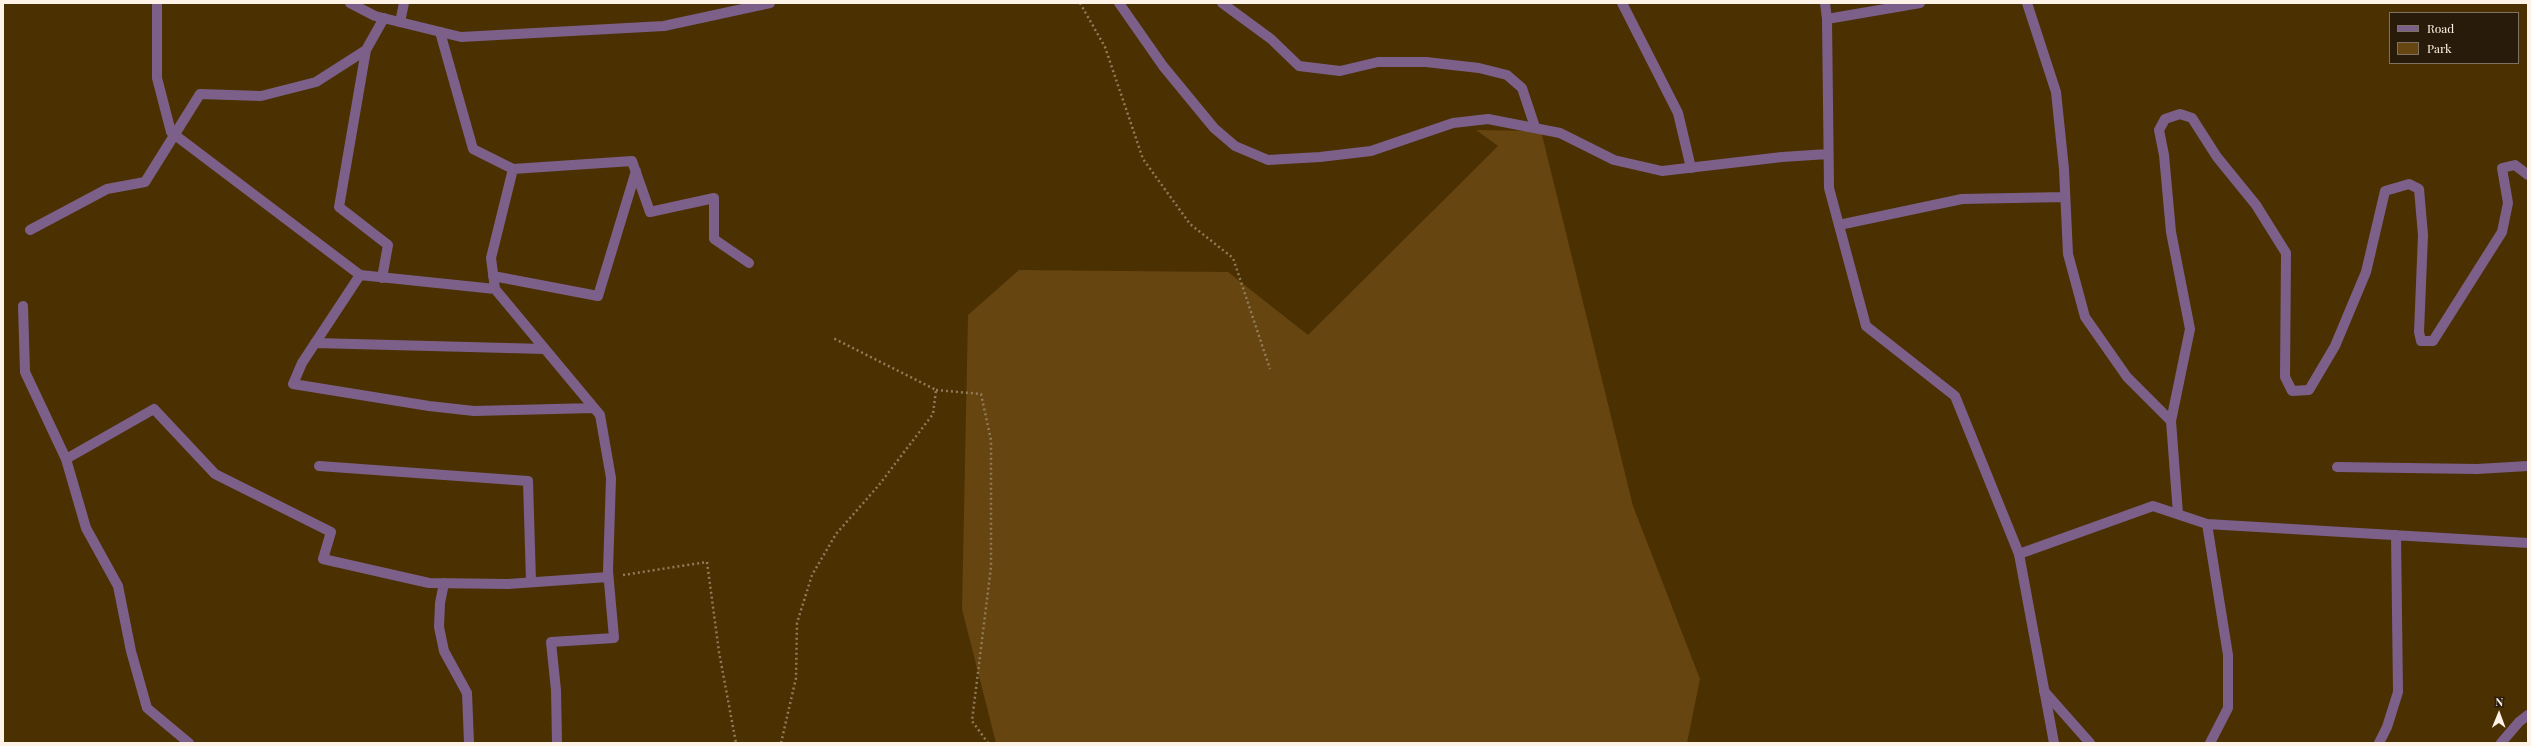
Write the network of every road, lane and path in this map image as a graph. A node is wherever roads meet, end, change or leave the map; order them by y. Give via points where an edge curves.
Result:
1 (157, 3) edge
2 (350, 3) edge
3 (404, 3) edge
4 (770, 3) edge
5 (1080, 3) edge
6 (1119, 3) edge
7 (1222, 3) edge
8 (1622, 3) edge
9 (1825, 3) edge
10 (1920, 3) edge
11 (2028, 3) edge
12 (384, 18) junction
13 (1827, 19) junction
14 (400, 22) junction
15 (440, 32) junction
16 (366, 50) junction
17 (1535, 127) junction
18 (175, 135) junction
19 (1828, 154) junction
20 (513, 168) junction
21 (1690, 168) junction
22 (636, 171) junction
23 (2528, 176) edge
24 (2065, 197) junction
25 (1839, 225) junction
26 (30, 230) dead end
27 (749, 263) dead end
28 (360, 275) junction
29 (493, 276) junction
30 (382, 278) junction
31 (495, 289) junction
32 (23, 306) dead end
33 (832, 338) dead end
34 (315, 343) junction
35 (545, 349) junction
36 (1270, 369) dead end
37 (936, 390) junction
38 (594, 408) junction
39 (2171, 421) junction
40 (66, 460) junction
41 (319, 466) dead end
42 (2528, 466) edge
43 (2337, 467) dead end
44 (2178, 514) junction
45 (2207, 524) junction
46 (2396, 535) junction
47 (2528, 543) edge
48 (2019, 554) junction
49 (608, 577) junction
50 (531, 582) junction
51 (444, 583) junction
52 (2044, 690) junction
53 (2528, 715) edge
54 (189, 743) edge
55 (469, 743) edge
56 (556, 743) edge
57 (736, 743) edge
58 (781, 743) edge
59 (988, 743) edge
60 (2054, 743) edge
61 (2090, 743) edge
62 (2210, 743) edge
63 (2379, 743) edge
64 (2501, 743) edge

1 - 18 street via 157,78 171,132
2 - 12 street
3 - 14 street
4 - 15 street via 664,26 461,37
5 - 36 path via 1105,47 1143,159 1190,224 1233,258
6 - 17 street via 1163,66 1214,128 1235,146 1268,160 1371,151 1453,123 1488,119
7 - 17 street via 1271,39 1299,66 1340,71 1378,62 1426,62 1479,68 1507,75 1522,88
8 - 21 street via 1678,113
9 - 13 street
10 - 13 street
11 - 24 street via 2056,92
12 - 14 street
12 - 16 street
13 - 19 street
14 - 15 street
15 - 20 street via 473,149
16 - 18 street via 316,82 261,96 200,94
16 - 30 street via 339,207 388,245
17 - 21 street via 1560,132 1614,160 1662,172
18 - 26 street via 145,182 107,189
18 - 28 street
19 - 21 street
19 - 25 street via 1829,188
20 - 22 street via 632,161
20 - 29 street via 491,258
22 - 27 street via 650,212 714,198 714,239
22 - 29 street via 598,296
23 - 39 street via 2515,165 2502,168 2508,203 2502,232 2433,341 2421,341 2419,332 2423,235 2419,190 2409,184 2385,191 2366,272 2335,346 2309,390 2292,391 2285,377 2286,254 2256,205 2217,157 2192,118 2180,114 2165,119 2159,130 2164,155 2171,232 2190,329
24 - 25 street via 1962,199
24 - 39 street via 2068,254 2085,317 2127,377
25 - 48 street via 1866,326 1955,396
28 - 30 street
28 - 34 street
29 - 31 street
30 - 31 street
31 - 35 street
32 - 40 street via 25,372
33 - 37 path
34 - 35 street
34 - 38 street via 293,384 429,406 474,410
35 - 38 street
37 - 58 path via 934,414 879,485 836,534 812,575 797,623 796,678
37 - 59 path via 981,394 991,440 991,567 972,721
38 - 49 street via 600,415 611,478
39 - 44 street
40 - 51 street via 154,408 215,474 331,532 323,559
40 - 54 street via 86,528 118,586 131,651 147,708
41 - 50 street via 528,481
42 - 43 street via 2477,469
44 - 45 street
44 - 48 street via 2153,506
45 - 46 street
45 - 62 street via 2228,655 2228,708
46 - 47 street
46 - 63 street via 2398,692
48 - 52 street
49 - 50 street
49 - 56 street via 614,638 551,642 556,690
49 - 57 path via 707,562 719,652
50 - 51 street
51 - 55 street via 439,627 444,651 467,693
52 - 60 street
52 - 61 street
53 - 64 street

